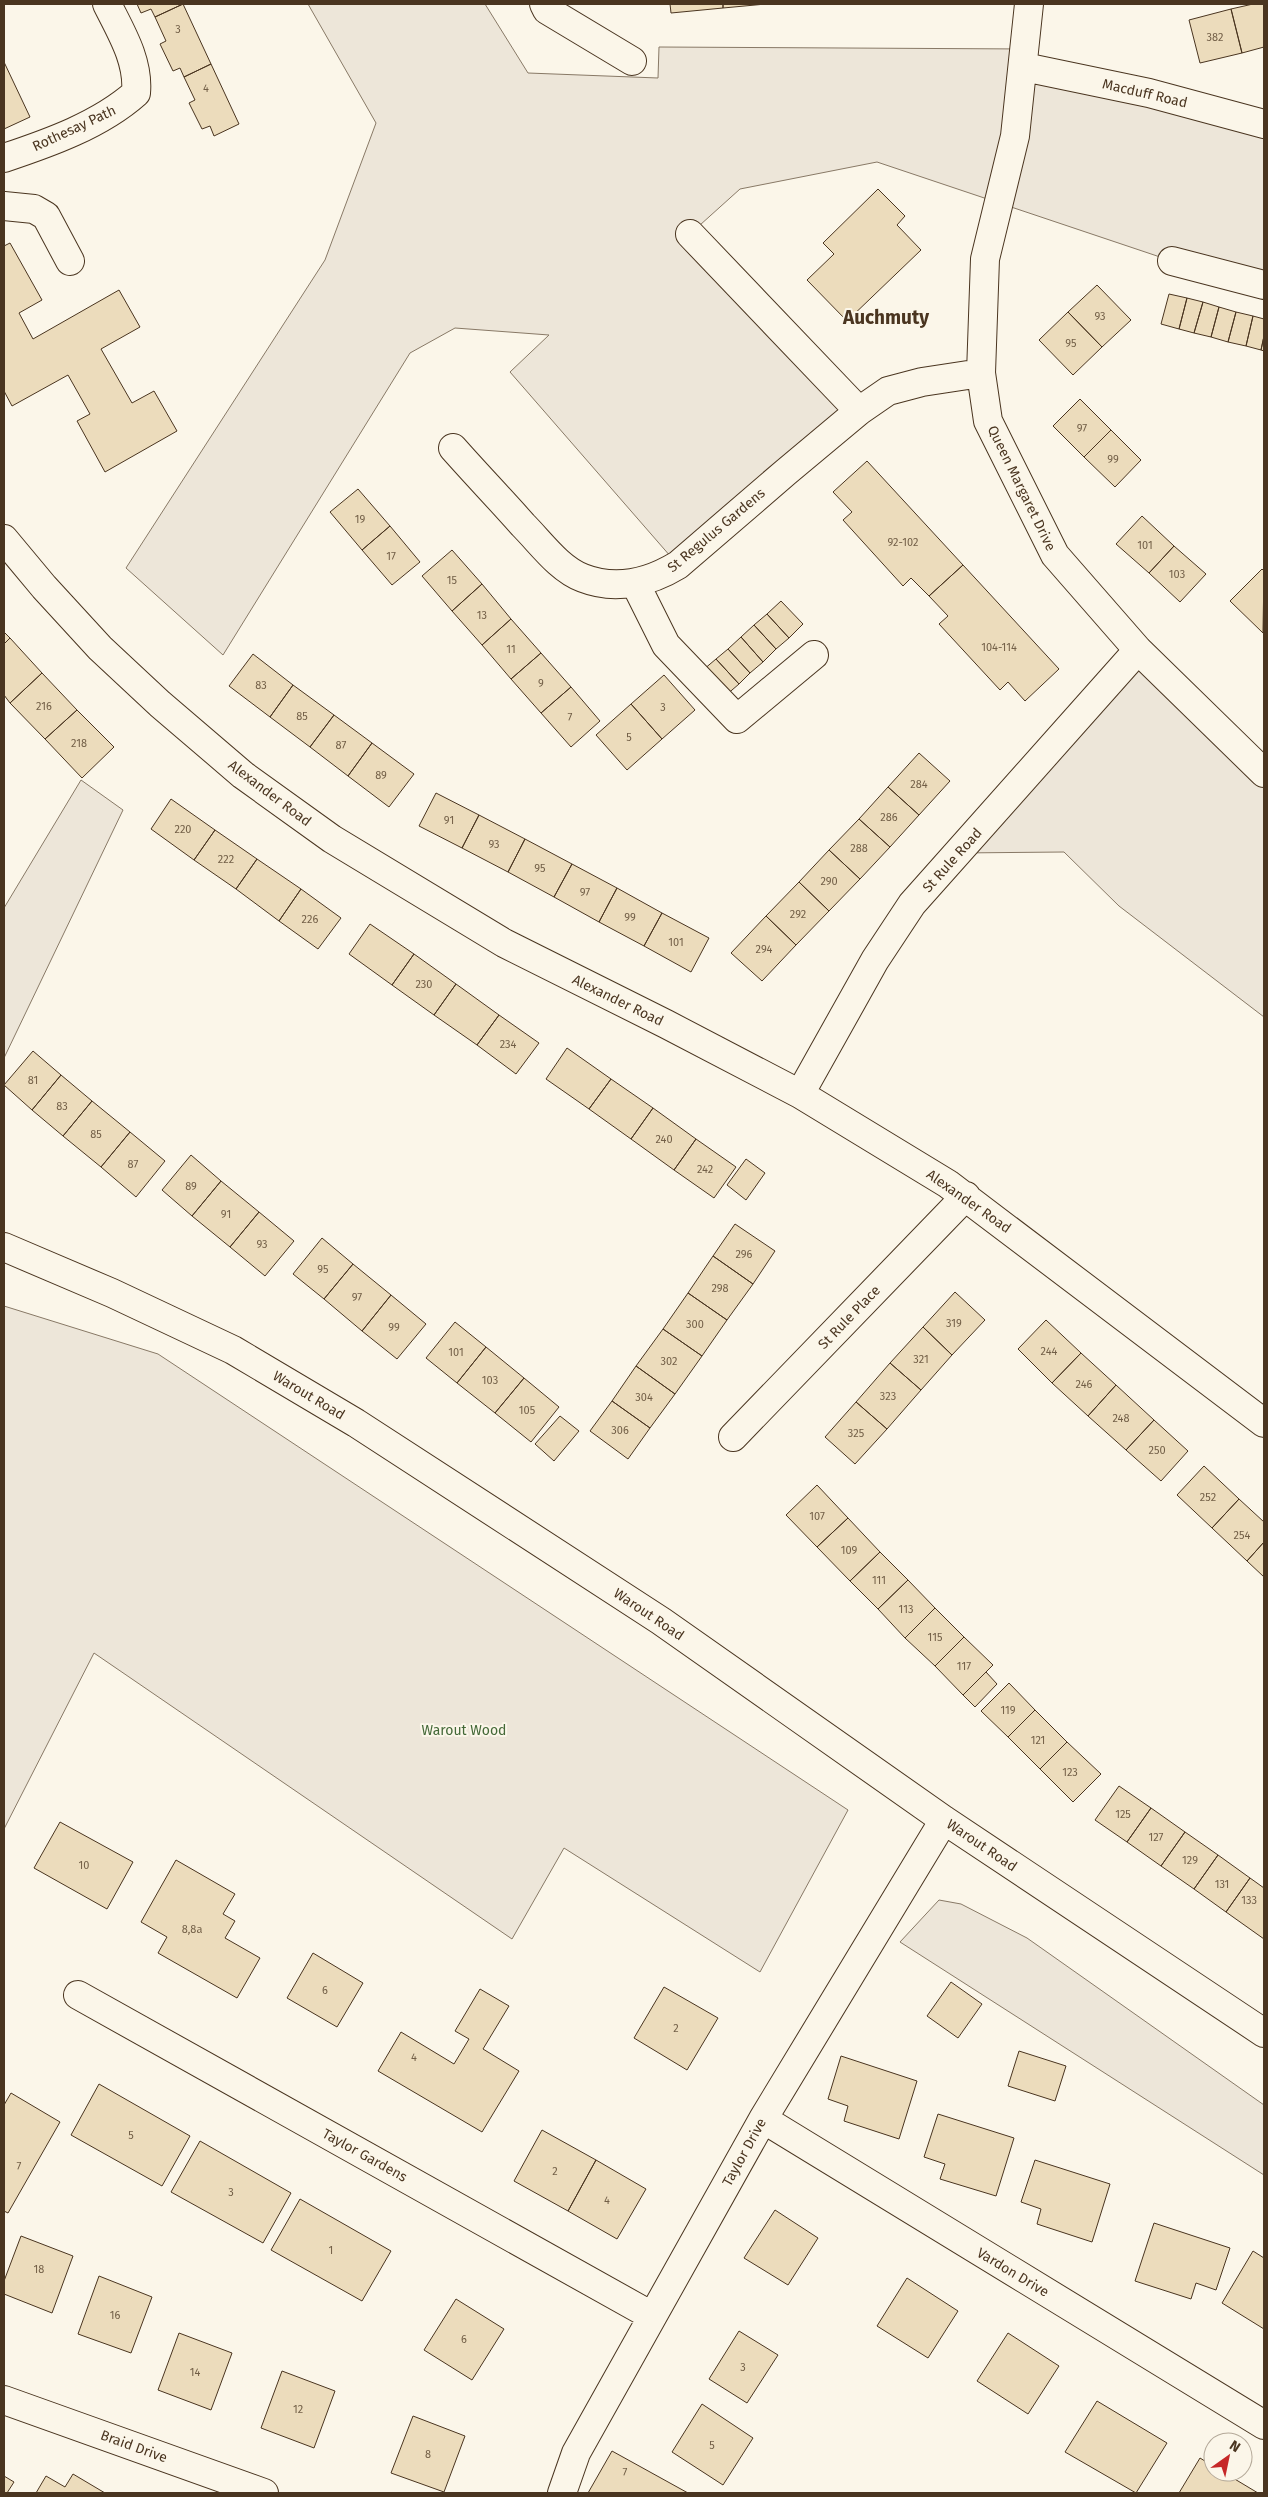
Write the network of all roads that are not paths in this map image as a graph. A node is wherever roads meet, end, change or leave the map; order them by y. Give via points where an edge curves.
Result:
1 (108, 4) edge
2 (544, 4) edge
3 (1029, 4) edge
4 (632, 61) dead end
5 (1024, 67) junction
6 (1264, 124) edge
7 (4, 158) edge
8 (4, 206) edge
9 (690, 234) dead end
10 (70, 261) dead end
11 (1172, 261) dead end
12 (1264, 285) edge
13 (981, 373) junction
14 (859, 411) junction
15 (453, 448) dead end
16 (4, 539) edge
17 (635, 583) junction
18 (1138, 650) junction
19 (814, 655) dead end
20 (1264, 773) edge
21 (800, 1094) junction
22 (966, 1196) junction
23 (4, 1247) edge
24 (1264, 1423) edge
25 (733, 1438) dead end
26 (944, 1820) junction
27 (78, 1995) dead end
28 (1264, 2033) edge
29 (763, 2119) junction
30 (652, 2316) junction
31 (4, 2400) edge
32 (1264, 2425) edge
33 (264, 2493) edge
34 (562, 2493) edge

1 - 7 street, Rothesay Path via 137,77 136,93 119,108 34,148
2 - 4 street via 547,10
3 - 5 street, Queen Margaret Drive
5 - 6 street, Macduff Road via 1149,92
5 - 13 street, Queen Margaret Drive via 1015,136 986,258
8 - 10 street via 40,211 46,216
9 - 14 street
11 - 12 street
13 - 14 street, St Regulus Gardens via 888,390
13 - 18 street, Queen Margaret Drive via 988,421 1055,555
14 - 17 street, St Regulus Gardens via 678,565 658,577
15 - 17 street, St Regulus Gardens via 558,562 582,578 609,584
16 - 21 street, Alexander Road via 100,648 160,704 243,775 332,838 504,943
17 - 19 street via 666,645 737,719
18 - 20 street, Queen Margaret Drive
18 - 21 street, St Rule Road via 912,904 874,960
21 - 22 street, Alexander Road
22 - 24 street, Alexander Road
22 - 25 street, St Rule Place
23 - 26 street, Warout Road via 233,1350 356,1423 661,1621
26 - 28 street, Warout Road
26 - 29 street, Taylor Drive
27 - 30 street, Taylor Gardens
29 - 30 street, Taylor Drive
29 - 32 street, Vardon Drive
30 - 34 street, Taylor Drive via 576,2453
31 - 33 street, Braid Drive

